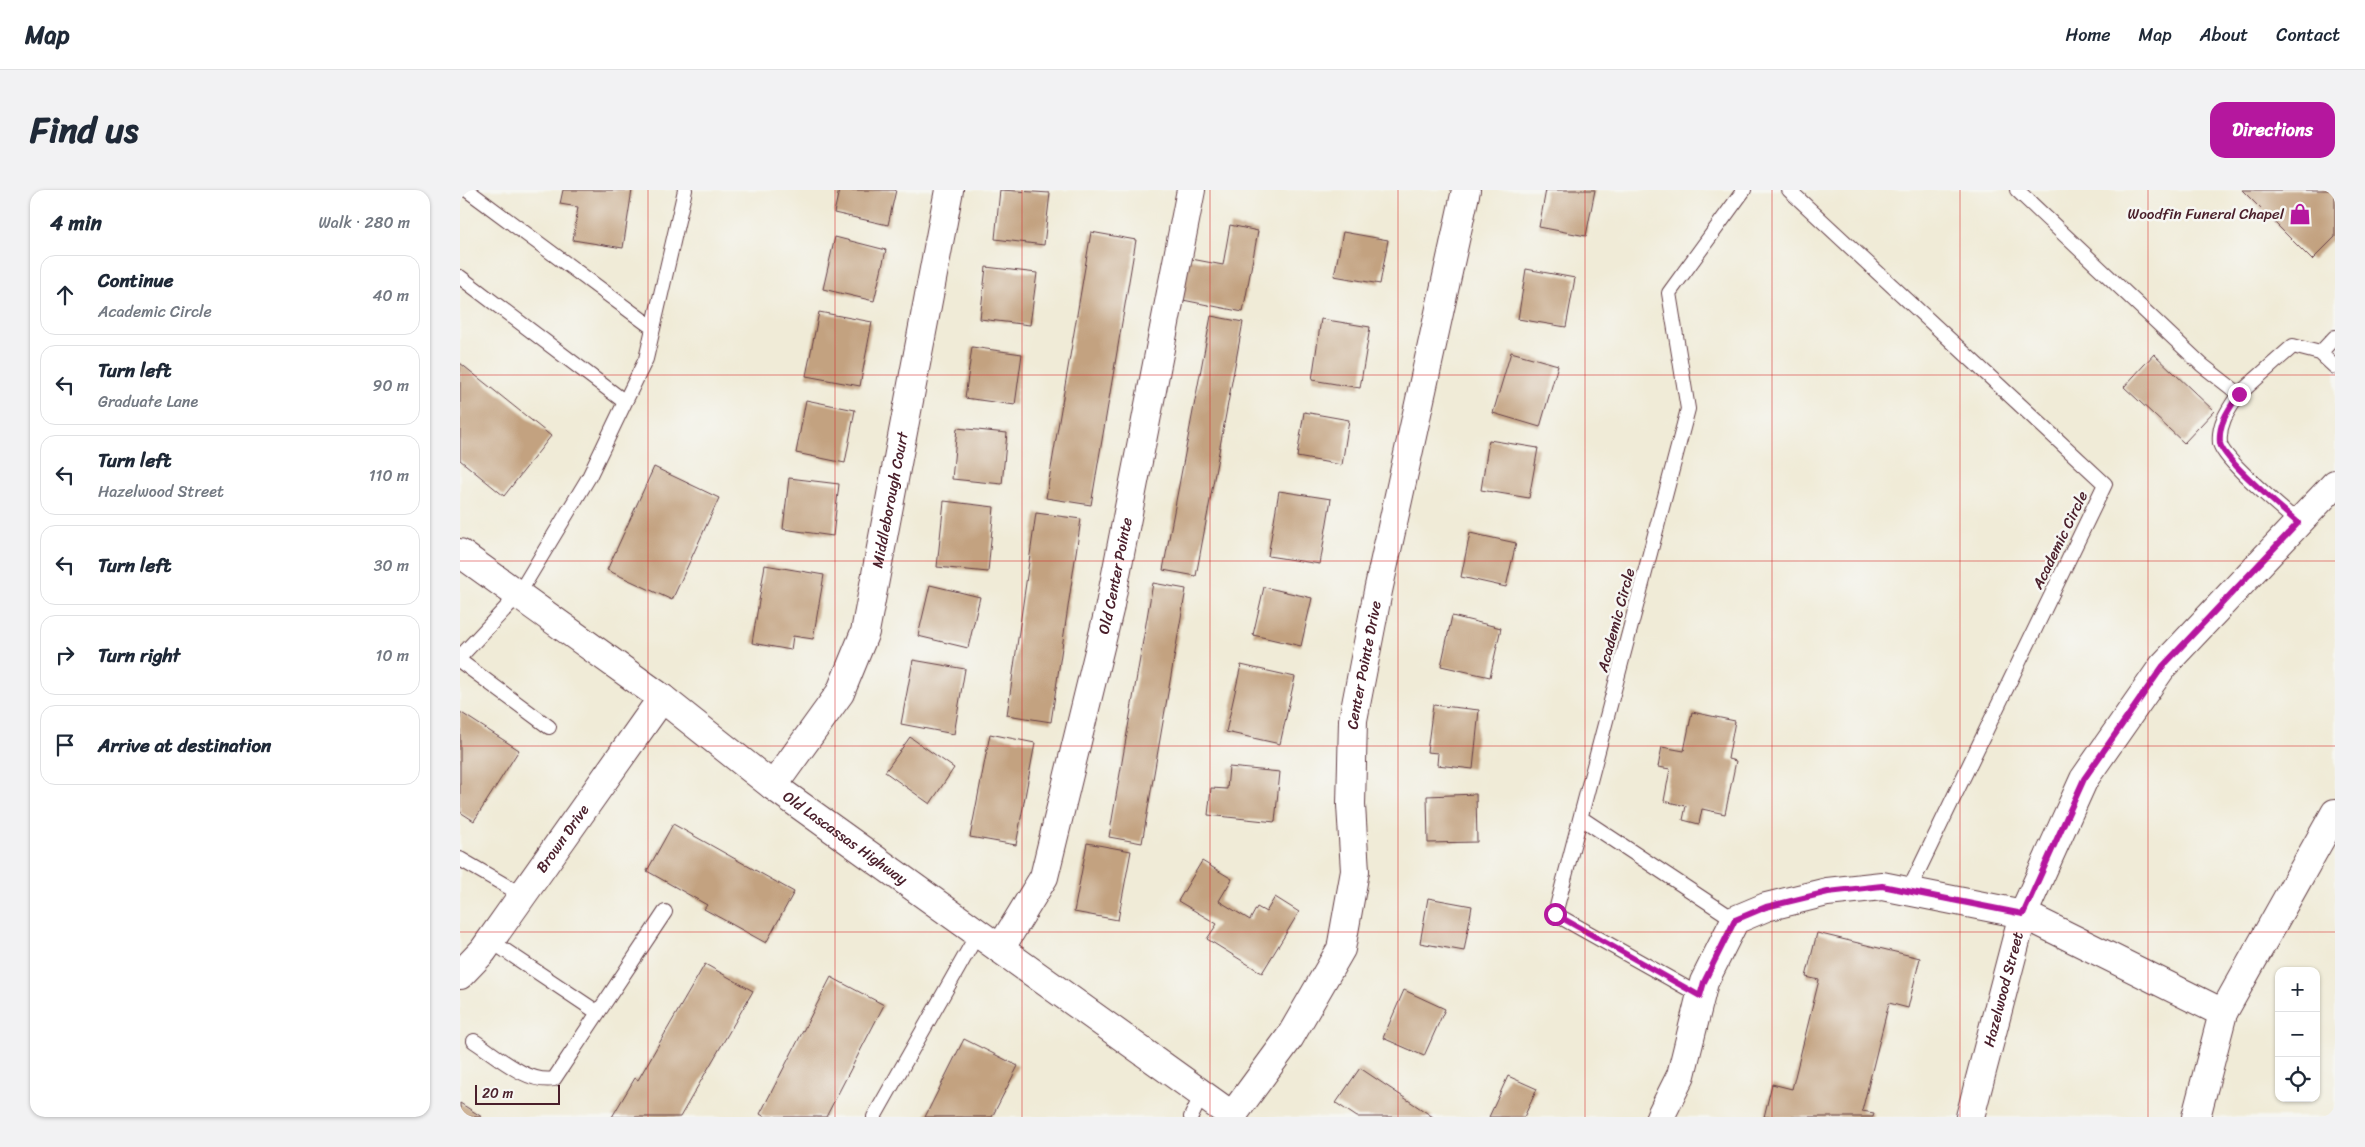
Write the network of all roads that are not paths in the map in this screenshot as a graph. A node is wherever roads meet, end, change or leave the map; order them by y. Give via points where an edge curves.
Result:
1 (467, 190) edge
2 (685, 190) edge
3 (949, 190) edge
4 (1192, 190) edge
5 (1466, 190) edge
6 (1744, 190) edge
7 (1789, 190) edge
8 (2017, 190) edge
9 (460, 277) edge
10 (653, 328) junction
11 (2335, 337) edge
12 (2320, 353) junction
13 (2335, 367) edge
14 (2239, 394) junction
15 (625, 402) junction
16 (2335, 484) edge
17 (2298, 523) junction
18 (460, 553) edge
19 (518, 595) junction
20 (460, 656) edge
21 (460, 661) edge
22 (662, 698) junction
23 (549, 727) dead end
24 (773, 786) junction
25 (2335, 812) edge
26 (1580, 818) junction
27 (460, 859) edge
28 (1908, 892) junction
29 (522, 896) junction
30 (665, 912) dead end
31 (2023, 914) junction
32 (1735, 920) junction
33 (978, 933) junction
34 (491, 941) junction
35 (1000, 949) junction
36 (460, 975) edge
37 (1700, 996) junction
38 (597, 1012) junction
39 (2224, 1013) junction
40 (474, 1041) dead end
41 (1196, 1106) edge
42 (1233, 1116) edge
43 (874, 1117) edge
44 (1660, 1117) edge
45 (1970, 1117) edge
46 (2196, 1117) edge

1 - 10 lane
2 - 10 lane
3 - 24 street, Middleborough Court via 865,632 840,693
4 - 35 street, Old Center Pointe via 1109,610 1044,877
5 - 42 street, Center Pointe Drive via 1353,720 1351,805 1355,871 1341,949 1290,1037
6 - 26 lane, Academic Circle via 1669,293 1688,409
7 - 28 lane, Academic Circle via 2105,484
8 - 14 lane via 2202,366
9 - 15 lane
10 - 15 lane via 646,359
11 - 12 lane
12 - 13 lane
12 - 14 lane via 2293,346
14 - 17 lane via 2222,419 2220,444 2232,462
15 - 19 lane via 589,477
16 - 17 street, Hazelwood Street
17 - 31 street, Hazelwood Street via 2163,666 2084,779
18 - 19 street, Old Lascassas Highway
19 - 20 lane
19 - 22 street, Old Lascassas Highway
21 - 23 lane
22 - 24 street, Old Lascassas Highway
22 - 29 street, Brown Drive
24 - 33 street, Old Lascassas Highway
25 - 39 street
26 - 32 lane
26 - 37 lane, Academic Circle via 1555,914
27 - 29 lane
28 - 31 street
28 - 32 street via 1882,886 1828,892 1766,907
29 - 34 street, Brown Drive
30 - 38 lane
31 - 39 street
31 - 45 street, Hazelwood Street
32 - 37 street
33 - 35 street, Old Lascassas Highway
33 - 43 lane
34 - 36 street, Brown Drive
34 - 38 lane
35 - 41 street, Old Lascassas Highway
37 - 44 street via 1681,1075
38 - 40 lane via 554,1078 543,1080 522,1071
39 - 46 street
41 - 42 street, Old Lascassas Highway

